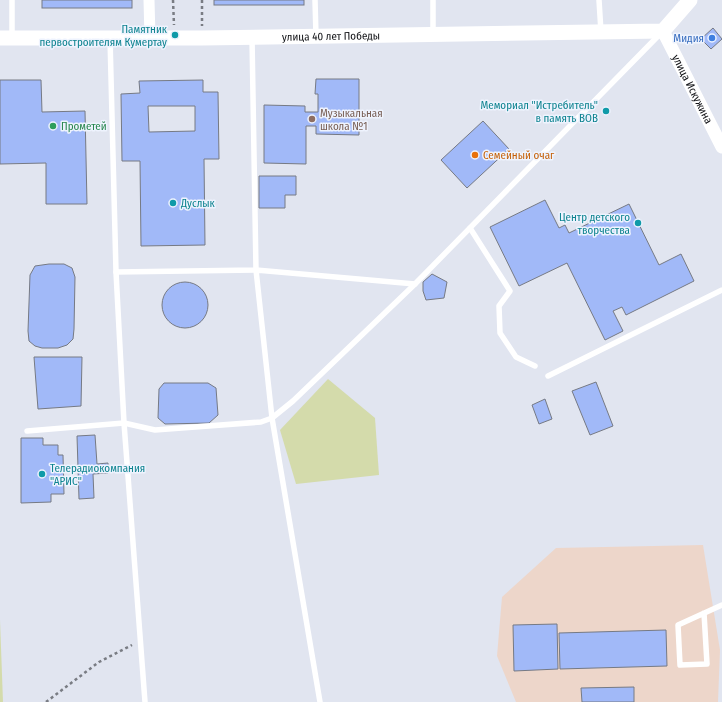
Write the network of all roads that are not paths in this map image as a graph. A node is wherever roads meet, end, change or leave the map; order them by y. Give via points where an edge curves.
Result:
1 (12, 0) edge
2 (149, 0) edge
3 (315, 0) edge
4 (432, 0) edge
5 (599, 0) edge
6 (690, 0) edge
7 (663, 31) junction
8 (601, 32) junction
9 (433, 35) junction
10 (316, 36) junction
11 (252, 37) junction
12 (6, 38) edge
13 (110, 38) junction
14 (150, 38) junction
15 (722, 147) edge
16 (470, 228) junction
17 (256, 270) junction
18 (116, 272) junction
19 (415, 284) junction
20 (722, 290) edge
21 (535, 366) dead end
22 (548, 376) dead end
23 (272, 418) junction
24 (124, 423) junction
25 (27, 431) dead end
26 (722, 605) edge
27 (704, 613) junction
28 (145, 702) edge
29 (320, 702) edge

1 - 12 lane
2 - 14 street
3 - 10 lane
4 - 9 lane
5 - 8 lane
6 - 7 main road
7 - 8 main road, улица 40 лет Победы
7 - 15 street, улица Искужина
7 - 16 lane
8 - 9 main road, улица 40 лет Победы
9 - 10 main road, улица 40 лет Победы
10 - 11 main road, улица 40 лет Победы
11 - 14 main road, улица 40 лет Победы
11 - 17 lane
12 - 13 main road, улица 40 лет Победы
13 - 14 main road, улица 40 лет Победы
13 - 18 lane
16 - 19 lane
16 - 21 lane via 510,291 499,306 500,332 516,357
17 - 18 lane
17 - 19 lane
17 - 23 lane
18 - 24 lane
19 - 23 lane
20 - 22 lane
23 - 24 lane via 261,422 155,430
23 - 29 lane
24 - 25 lane
24 - 28 lane
26 - 27 lane
27 - 27 lane via 678,625 680,665 707,664

